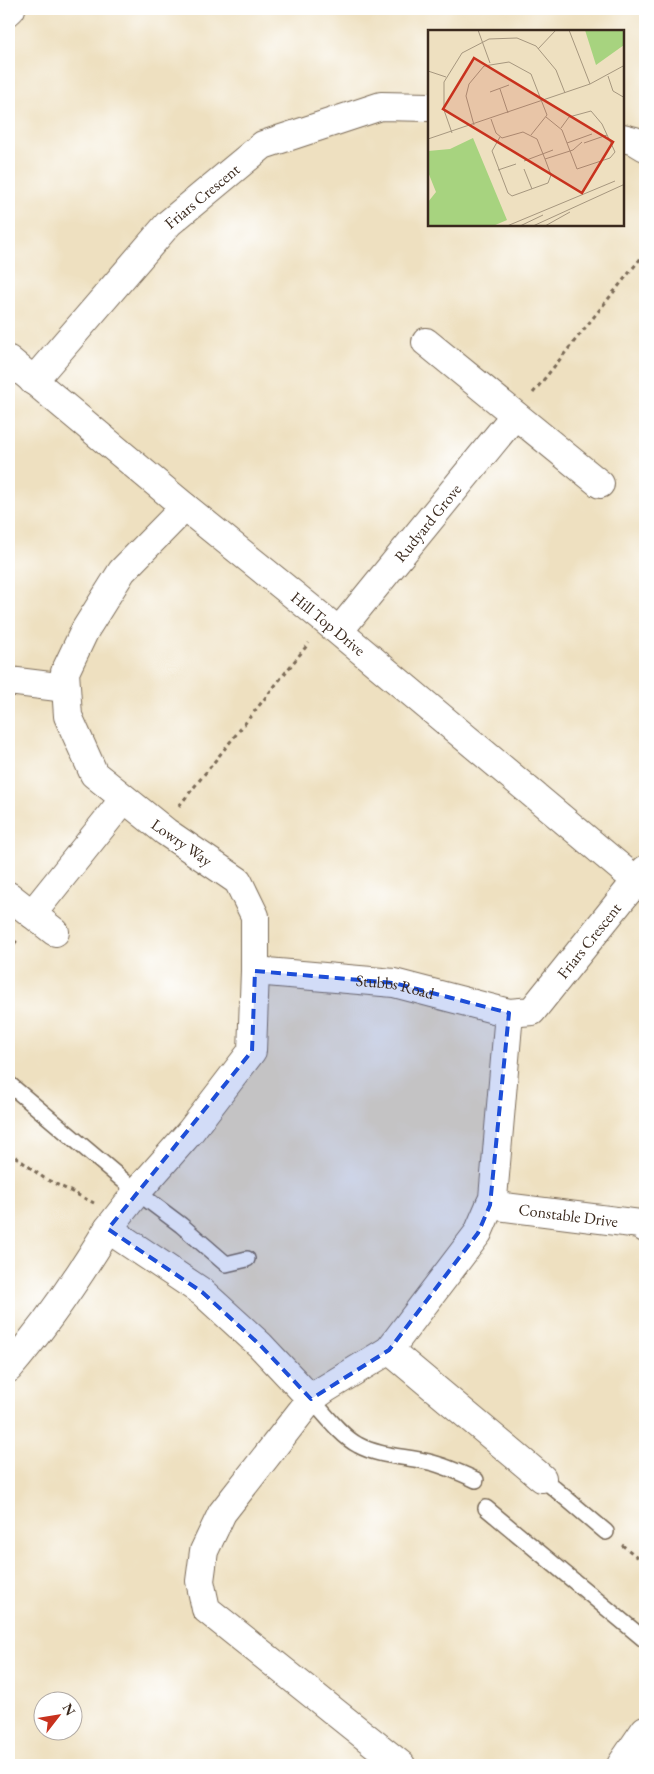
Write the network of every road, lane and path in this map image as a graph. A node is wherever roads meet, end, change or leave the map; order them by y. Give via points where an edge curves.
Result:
1 (428, 107) edge
2 (624, 138) edge
3 (645, 147) edge
4 (645, 253) edge
5 (426, 342) dead end
6 (9, 360) edge
7 (33, 380) junction
8 (515, 415) junction
9 (600, 484) dead end
10 (185, 507) junction
11 (332, 626) junction
12 (9, 681) edge
13 (66, 688) junction
14 (124, 799) junction
15 (161, 828) junction
16 (642, 879) edge
17 (9, 896) edge
18 (32, 914) junction
19 (55, 932) dead end
20 (255, 971) junction
21 (520, 1012) junction
22 (9, 1084) edge
23 (137, 1192) junction
24 (490, 1205) junction
25 (645, 1228) edge
26 (108, 1229) junction
27 (247, 1259) dead end
28 (389, 1350) junction
29 (9, 1368) edge
30 (311, 1400) junction
31 (542, 1478) joint
32 (476, 1480) dead end
33 (486, 1508) dead end
34 (606, 1532) joint
35 (645, 1563) edge
36 (645, 1640) edge
37 (645, 1730) edge
38 (402, 1765) edge
39 (621, 1765) edge

1 - 7 street, Friars Crescent via 381,106 263,145 169,223
2 - 3 street
4 - 8 path
5 - 8 street
6 - 7 street, Hill Top Drive
7 - 10 street, Hill Top Drive
8 - 9 street
8 - 11 street, Rudyard Grove
10 - 11 street, Hill Top Drive
10 - 13 street, Lowry Way via 122,571 84,630 65,672
11 - 15 path
11 - 16 street, Hill Top Drive
12 - 13 street
13 - 14 street, Lowry Way via 68,716 94,774
14 - 15 street, Lowry Way
14 - 18 street
15 - 20 street, Lowry Way via 238,881 255,916
16 - 21 street, Friars Crescent
17 - 18 street
18 - 19 street
20 - 21 street, Stubbs Road via 394,983
20 - 23 street, Lowry Way via 252,1052 190,1132
21 - 24 street
22 - 23 lane
23 - 26 street, Lowry Way
23 - 27 lane via 181,1224 226,1264
24 - 25 street, Constable Drive via 640,1224
24 - 28 street via 478,1233
26 - 29 street, Lowry Way via 78,1278
26 - 30 street via 202,1292 260,1344
28 - 30 street
28 - 31 street
30 - 32 lane via 357,1445 430,1462
30 - 38 street via 222,1513 204,1551 200,1581 206,1609
31 - 34 lane
33 - 36 lane
34 - 35 path
37 - 39 street

